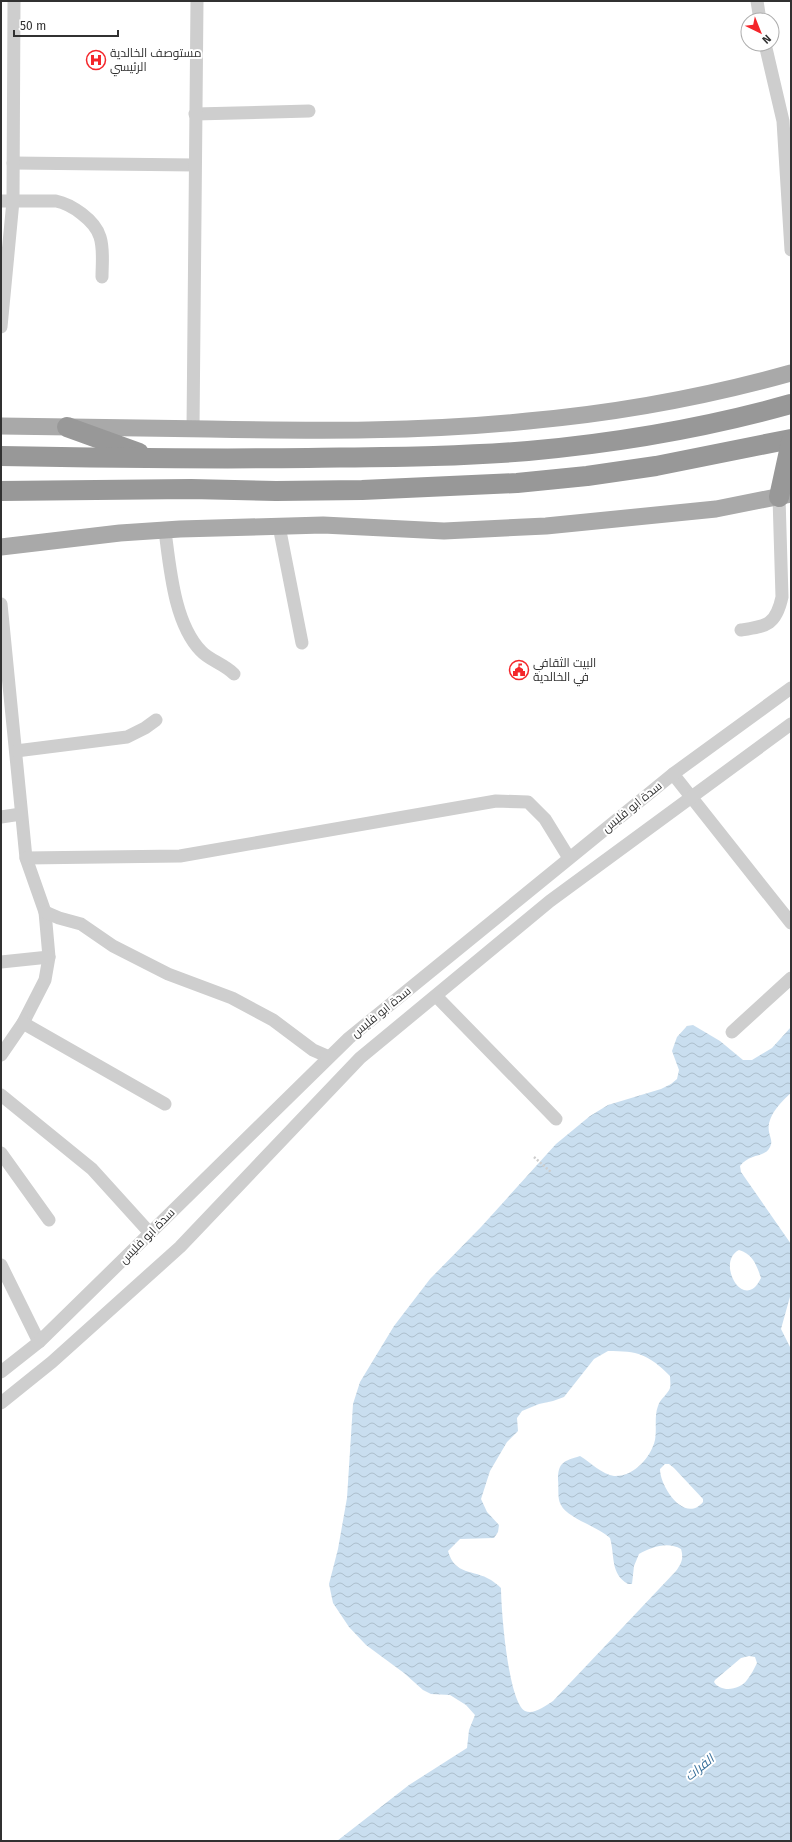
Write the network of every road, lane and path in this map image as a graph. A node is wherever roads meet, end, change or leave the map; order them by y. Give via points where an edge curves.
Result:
1 (14, 1) edge
2 (196, 1) edge
3 (757, 1) edge
4 (759, 12) edge
5 (767, 52) edge
6 (309, 111) dead end
7 (195, 114) junction
8 (13, 163) junction
9 (195, 166) junction
10 (7, 201) edge
11 (791, 250) edge
12 (102, 277) dead end
13 (1, 327) edge
14 (791, 373) edge
15 (791, 404) edge
16 (1, 426) edge
17 (67, 427) junction
18 (194, 429) junction
19 (791, 441) edge
20 (1, 456) edge
21 (449, 456) junction
22 (154, 458) junction
23 (447, 487) junction
24 (1, 491) edge
25 (785, 496) edge
26 (279, 526) junction
27 (165, 531) junction
28 (1, 547) edge
29 (1, 604) edge
30 (741, 630) dead end
31 (302, 643) dead end
32 (234, 674) dead end
33 (791, 688) edge
34 (156, 720) dead end
35 (791, 724) edge
36 (16, 751) junction
37 (673, 774) junction
38 (691, 798) junction
39 (22, 814) junction
40 (1, 817) edge
41 (26, 858) junction
42 (569, 858) junction
43 (45, 912) junction
44 (791, 923) edge
45 (50, 957) junction
46 (1, 962) edge
47 (791, 978) edge
48 (436, 996) junction
49 (23, 1023) junction
50 (732, 1032) dead end
51 (1, 1055) edge
52 (329, 1057) junction
53 (1, 1095) edge
54 (165, 1104) dead end
55 (556, 1119) dead end
56 (1, 1153) edge
57 (534, 1157) dead end
58 (552, 1173) dead end
59 (49, 1220) dead end
60 (150, 1233) junction
61 (1, 1265) edge
62 (39, 1342) junction
63 (1, 1372) edge
64 (1, 1403) edge

1 - 8 street
2 - 7 street
3 - 4 street
5 - 11 street via 784,127
6 - 7 street
7 - 9 street
8 - 9 street
8 - 10 street
9 - 18 street
10 - 12 street via 56,201 75,208 100,234
10 - 13 street
14 - 18 main road via 682,399 528,422 365,430
15 - 21 highway via 683,430 606,442
16 - 17 main road
17 - 18 main road
17 - 22 highway
19 - 23 highway via 587,476
19 - 25 highway
20 - 22 highway
21 - 22 highway
21 - 23 highway
23 - 24 highway via 292,491
25 - 26 main road via 716,509 546,526 444,531 324,525
25 - 30 street via 780,560 780,608 774,619 764,626
26 - 27 main road
26 - 31 street
27 - 28 main road via 120,533
27 - 32 street via 171,576 190,635 202,652 226,666
29 - 36 street
33 - 37 street, سدة ابو فليس
34 - 36 street via 127,737
35 - 38 street, سدة ابو فليس
36 - 39 street
37 - 38 street
37 - 42 street, سدة ابو فليس
38 - 44 street
38 - 48 street, سدة ابو فليس via 550,901
39 - 40 street
39 - 41 street
41 - 42 street via 180,856 496,801 528,802 545,818
41 - 43 street
42 - 52 street, سدة ابو فليس
43 - 45 street
43 - 52 street via 81,924 113,946 168,974 232,998 273,1020 313,1050
45 - 46 street
45 - 49 street via 45,980
47 - 50 street
48 - 55 street
48 - 64 street, سدة ابو فليس via 360,1058 180,1247 52,1362
49 - 51 street
49 - 54 street
52 - 60 street, سدة ابو فليس
53 - 60 street via 92,1169
56 - 59 street
57 - 58 path
60 - 62 street, سدة ابو فليس
61 - 62 street
62 - 63 street, سدة ابو فليس

